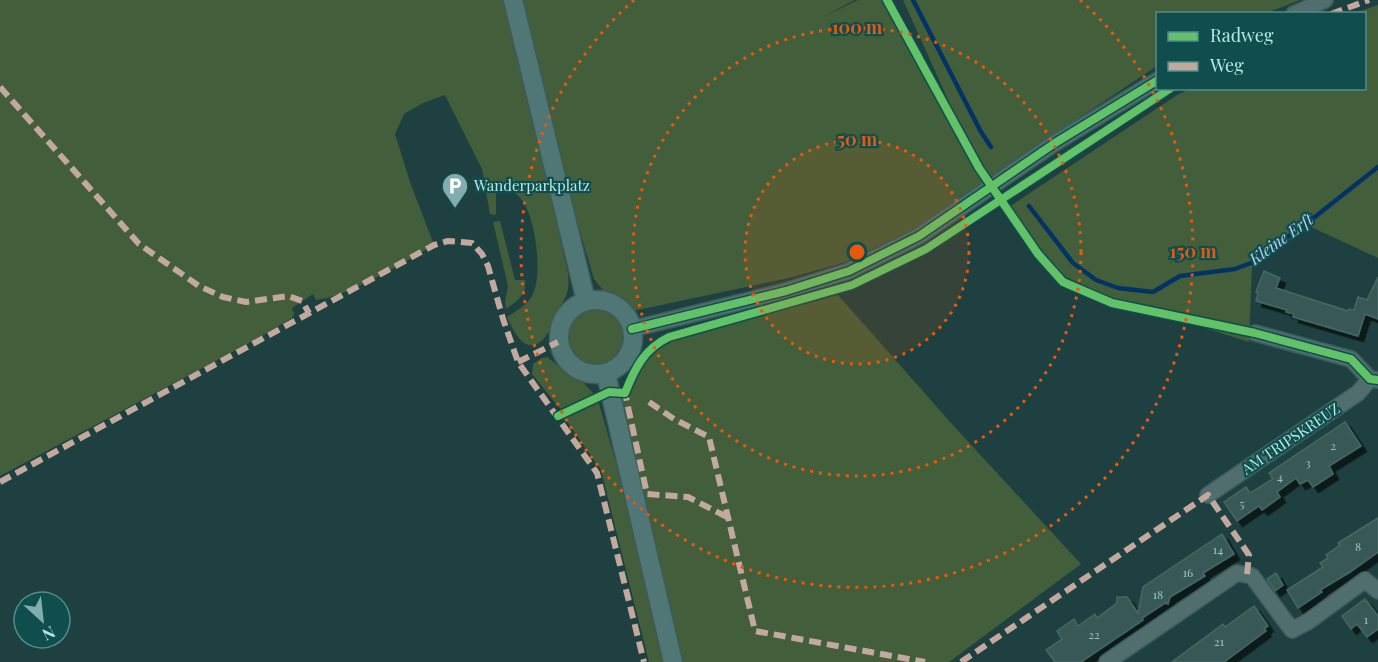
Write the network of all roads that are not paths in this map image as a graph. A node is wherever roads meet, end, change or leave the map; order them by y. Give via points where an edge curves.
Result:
1 (513, 0) edge
2 (1326, 0) edge
3 (1299, 12) edge
4 (1156, 81) edge
5 (586, 301) junction
6 (632, 329) junction
7 (1255, 333) dead end
8 (606, 374) junction
9 (1374, 380) edge
10 (1208, 495) dead end
11 (1378, 591) edge
12 (674, 662) edge
13 (1107, 662) edge

1 - 5 main road
2 - 3 street
4 - 6 street via 1054,143 919,236 849,271 786,291
5 - 6 main road via 603,300 619,307
5 - 8 main road via 566,314 559,327 558,342 568,363 580,372
6 - 8 main road via 627,359
7 - 9 street via 1352,359
8 - 12 main road
9 - 10 street, AM TRIPSKREUZ
11 - 13 street via 1365,580 1292,630 1252,576 1237,573

